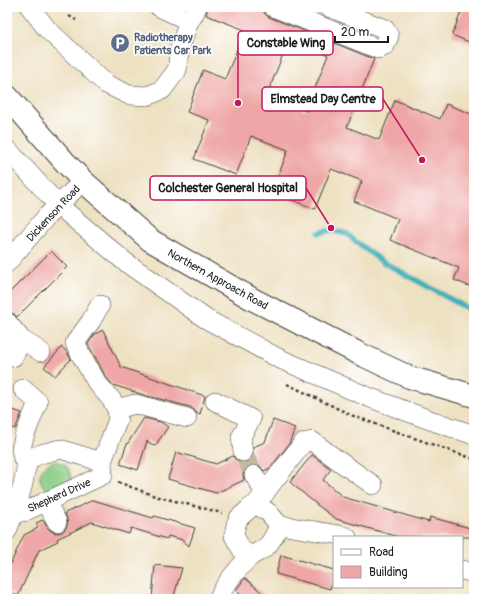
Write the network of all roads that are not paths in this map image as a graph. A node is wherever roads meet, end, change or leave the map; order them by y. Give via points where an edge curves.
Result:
1 (30, 7) edge
2 (159, 7) edge
3 (328, 7) edge
4 (278, 8) edge
5 (193, 14) edge
6 (7, 96) edge
7 (7, 149) edge
8 (83, 181) junction
9 (58, 205) junction
10 (7, 263) edge
11 (100, 305) dead end
12 (7, 322) edge
13 (22, 340) junction
14 (41, 352) dead end
15 (13, 357) dead end
16 (23, 389) dead end
17 (474, 396) edge
18 (215, 401) dead end
19 (117, 409) junction
20 (187, 418) dead end
21 (474, 435) edge
22 (243, 452) tunnel mouth
23 (29, 461) junction
24 (102, 468) junction
25 (254, 475) tunnel mouth
26 (373, 485) dead end
27 (260, 499) junction
28 (46, 501) junction
29 (15, 511) junction
30 (57, 522) dead end
31 (279, 525) junction
32 (7, 531) edge
33 (344, 536) edge
34 (251, 556) junction
35 (463, 570) edge
36 (474, 573) edge
37 (218, 599) edge

1 - 5 street via 47,30 106,84 129,95 147,96 162,90 177,70 180,50
2 - 5 street
3 - 4 street via 385,29 389,36 385,46 378,49
6 - 8 main road, Northern Approach Road
7 - 9 street
8 - 9 street, Dickenson Road
8 - 17 main road, Northern Approach Road via 150,240 254,300 409,377
9 - 10 street, Dickenson Road
9 - 21 street via 124,261 206,320 285,361 368,397
11 - 19 street via 75,343 97,383
12 - 13 street
13 - 14 street
13 - 15 street
16 - 23 street via 38,402 21,449 23,459
18 - 22 street via 250,419 241,437
19 - 20 street via 135,404
19 - 24 street via 118,419
23 - 24 street via 41,454 60,449
23 - 29 street, Shepherd Drive
24 - 28 street, Shepherd Drive
25 - 27 street
26 - 27 street via 312,442 303,443
27 - 31 street
27 - 34 street via 239,518 234,536 242,550
28 - 29 street, Shepherd Drive via 24,512
28 - 30 street
29 - 32 street, Shepherd Drive
31 - 33 street
31 - 34 street via 268,546
34 - 37 street via 222,590
35 - 36 street

